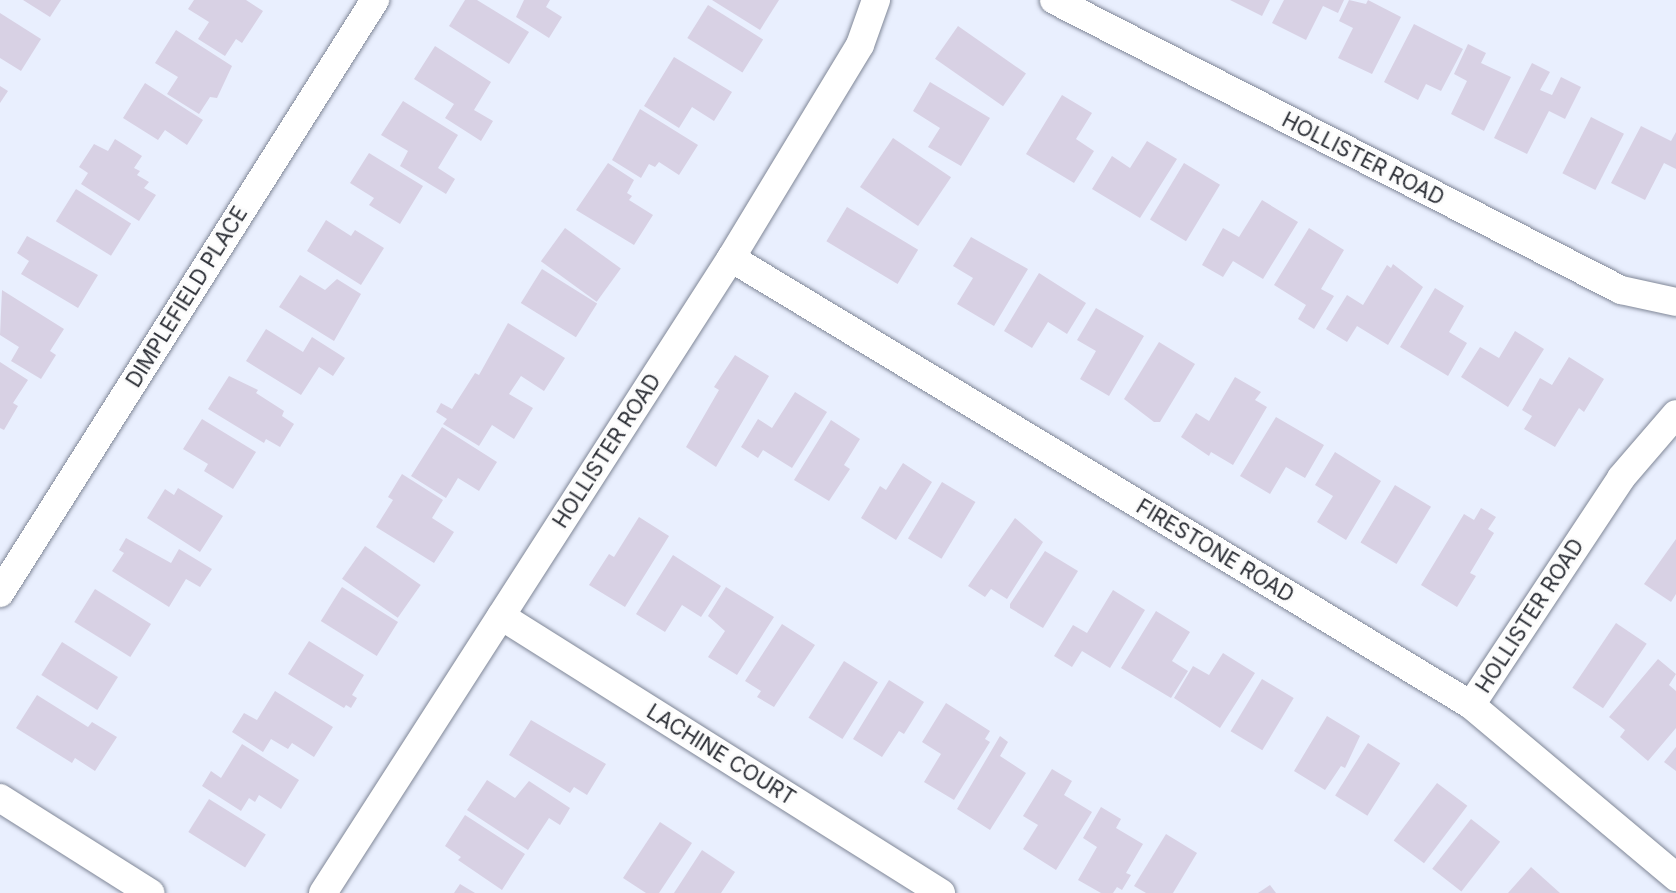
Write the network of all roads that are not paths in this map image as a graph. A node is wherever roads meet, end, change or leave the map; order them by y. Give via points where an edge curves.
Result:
1 (375, 0) edge
2 (876, 0) edge
3 (1054, 0) edge
4 (731, 258) junction
5 (1676, 302) edge
6 (1676, 414) edge
7 (0, 593) edge
8 (501, 616) junction
9 (1471, 705) junction
10 (0, 798) edge
11 (1676, 877) edge
12 (150, 893) edge
13 (322, 893) edge
14 (940, 893) edge

1 - 7 street, DIMPLEFIELD PLACE
2 - 4 street, HOLLISTER ROAD via 860,45
3 - 5 street, HOLLISTER ROAD via 1621,290
4 - 8 street, HOLLISTER ROAD
4 - 9 street, FIRESTONE ROAD
6 - 9 street, HOLLISTER ROAD via 1621,478
8 - 13 street, HOLLISTER ROAD
8 - 14 street, LACHINE COURT
9 - 11 street, FIRESTONE ROAD
10 - 12 street

